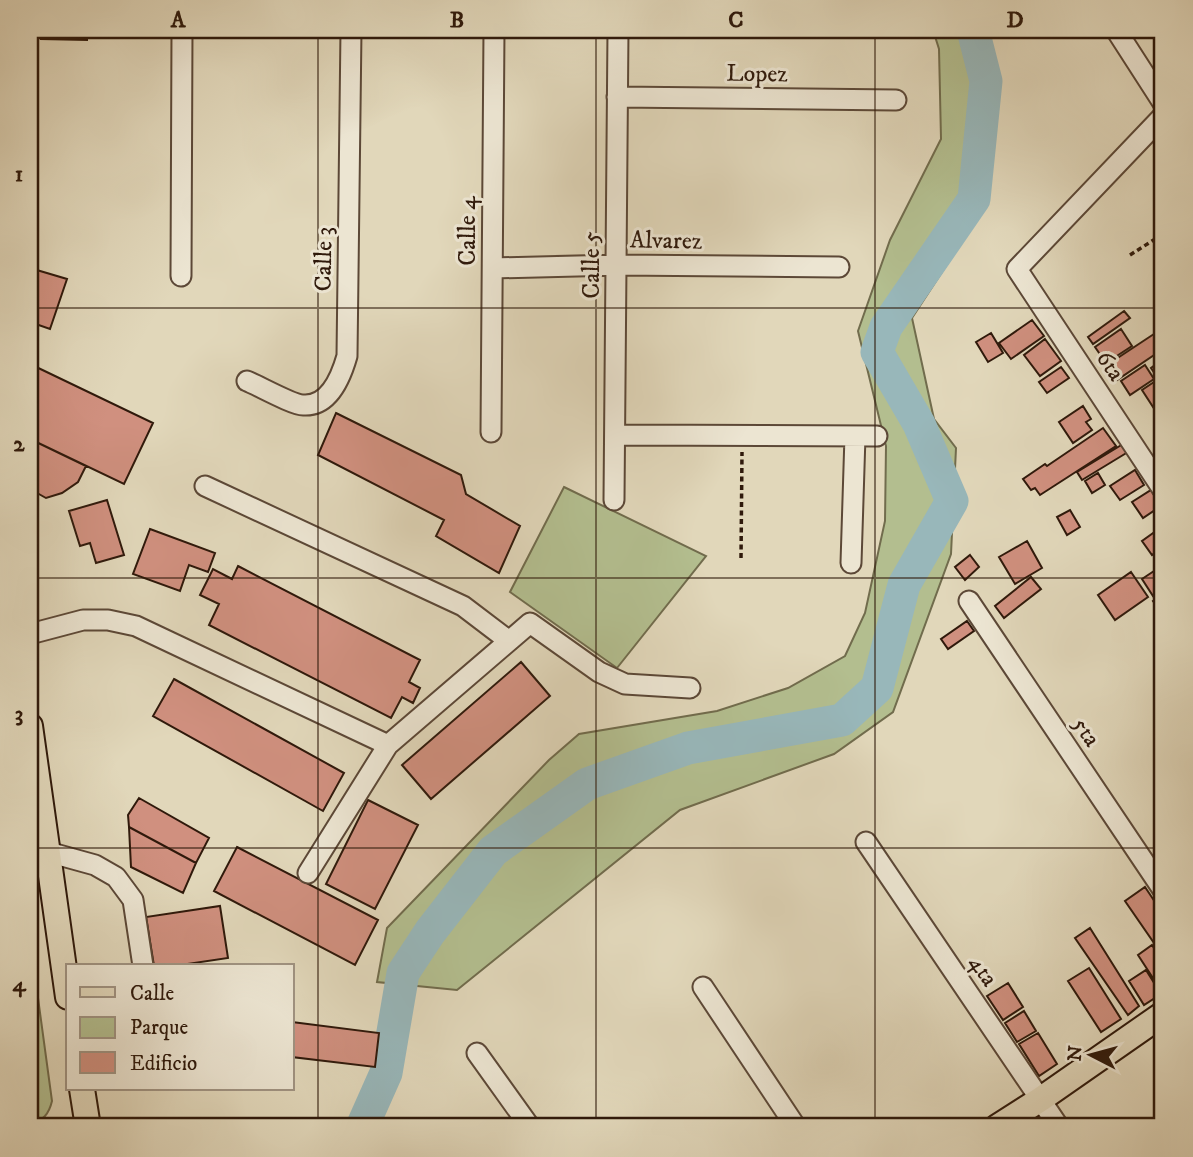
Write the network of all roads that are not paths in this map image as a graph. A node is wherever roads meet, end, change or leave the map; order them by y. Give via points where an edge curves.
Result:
1 (182, 30) edge
2 (351, 30) edge
3 (494, 30) edge
4 (618, 30) edge
5 (1116, 30) edge
6 (617, 97) junction
7 (896, 100) dead end
8 (1163, 103) edge
9 (1163, 116) edge
10 (617, 265) junction
11 (839, 267) dead end
12 (492, 268) junction
13 (181, 276) dead end
14 (247, 381) dead end
15 (491, 432) dead end
16 (615, 435) junction
17 (855, 436) junction
18 (877, 436) dead end
19 (205, 486) dead end
20 (1163, 490) edge
21 (614, 500) dead end
22 (851, 563) dead end
23 (969, 601) dead end
24 (30, 634) edge
25 (509, 641) junction
26 (690, 688) dead end
27 (30, 726) edge
28 (388, 745) junction
29 (866, 842) dead end
30 (48, 852) junction
31 (308, 873) dead end
32 (1163, 890) edge
33 (143, 964) edge
34 (66, 982) edge
35 (703, 987) dead end
36 (1163, 1013) edge
37 (477, 1053) dead end
38 (82, 1090) edge
39 (1041, 1099) junction
40 (87, 1127) edge
41 (530, 1127) edge
42 (796, 1127) edge
43 (997, 1127) edge
44 (1059, 1127) edge

1 - 13 street
2 - 14 street, Calle 3 via 345,366 331,392 313,404 301,405
3 - 12 street, Calle 4
4 - 6 street, Calle 5
5 - 8 street
6 - 7 street, Lopez
6 - 10 street, Calle 5
9 - 20 street, 6ta via 1017,269
10 - 11 street, Alvarez
10 - 12 street, Alvarez
10 - 16 street, Calle 5
12 - 15 street, Calle 4
16 - 17 street
16 - 21 street, Calle 5
17 - 18 street
17 - 22 street
19 - 25 street via 463,606
23 - 32 street, 5ta
24 - 28 street via 83,620 136,626
25 - 26 street via 530,623 599,672 625,684
25 - 28 street
27 - 30 main road
28 - 31 street
29 - 39 street, 4ta
30 - 33 street via 95,865 116,877 133,900
30 - 34 main road
35 - 42 street
36 - 39 main road
37 - 41 street
38 - 40 main road
39 - 43 main road
39 - 44 street, 4ta

